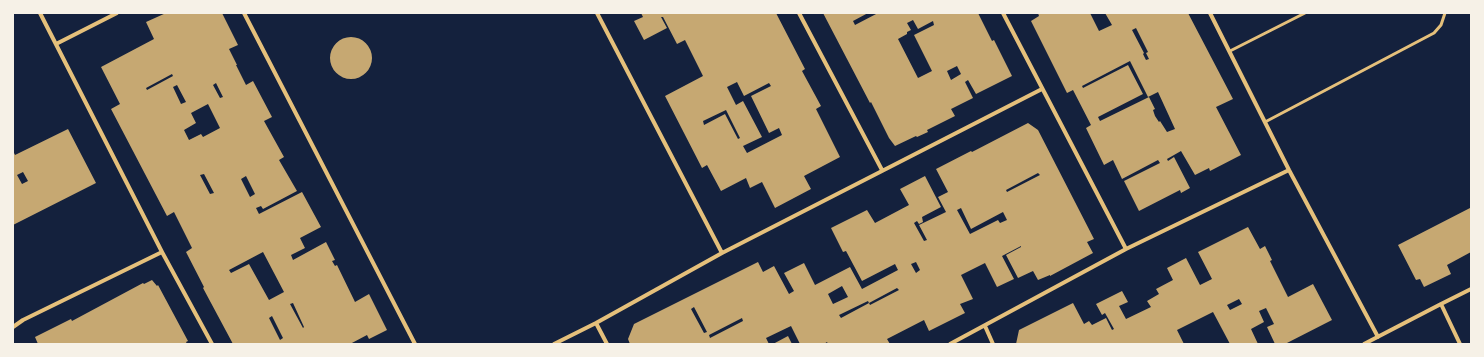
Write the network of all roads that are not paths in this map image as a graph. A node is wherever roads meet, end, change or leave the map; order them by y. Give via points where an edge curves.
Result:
1 (40, 13) edge
2 (117, 13) edge
3 (244, 13) edge
4 (597, 13) edge
5 (800, 13) edge
6 (1003, 13) edge
7 (1210, 13) edge
8 (1305, 13) edge
9 (1445, 13) edge
10 (56, 44) junction
11 (1230, 51) junction
12 (1042, 89) junction
13 (1265, 122) junction
14 (882, 170) junction
15 (1289, 170) junction
16 (1126, 249) junction
17 (162, 252) junction
18 (722, 253) junction
19 (1471, 289) edge
20 (1441, 304) junction
21 (596, 323) junction
22 (985, 326) junction
23 (13, 327) edge
24 (1378, 337) junction
25 (212, 344) edge
26 (415, 344) edge
27 (554, 344) edge
28 (607, 344) edge
29 (950, 344) edge
30 (994, 344) edge
31 (1364, 344) edge
32 (1460, 344) edge

1 - 10 street
2 - 10 street
3 - 26 street
4 - 18 street
5 - 14 street
6 - 12 street
7 - 11 street
8 - 11 lane
9 - 13 lane via 1441,25 1434,33
10 - 17 street
11 - 13 street
12 - 14 street
12 - 16 street
13 - 15 street
14 - 18 street
15 - 16 street
15 - 24 street
16 - 22 street
17 - 23 street
17 - 25 street
18 - 21 street
19 - 20 street
20 - 24 street
20 - 32 street
21 - 27 street
21 - 28 street
22 - 29 street
22 - 30 street
24 - 31 street

